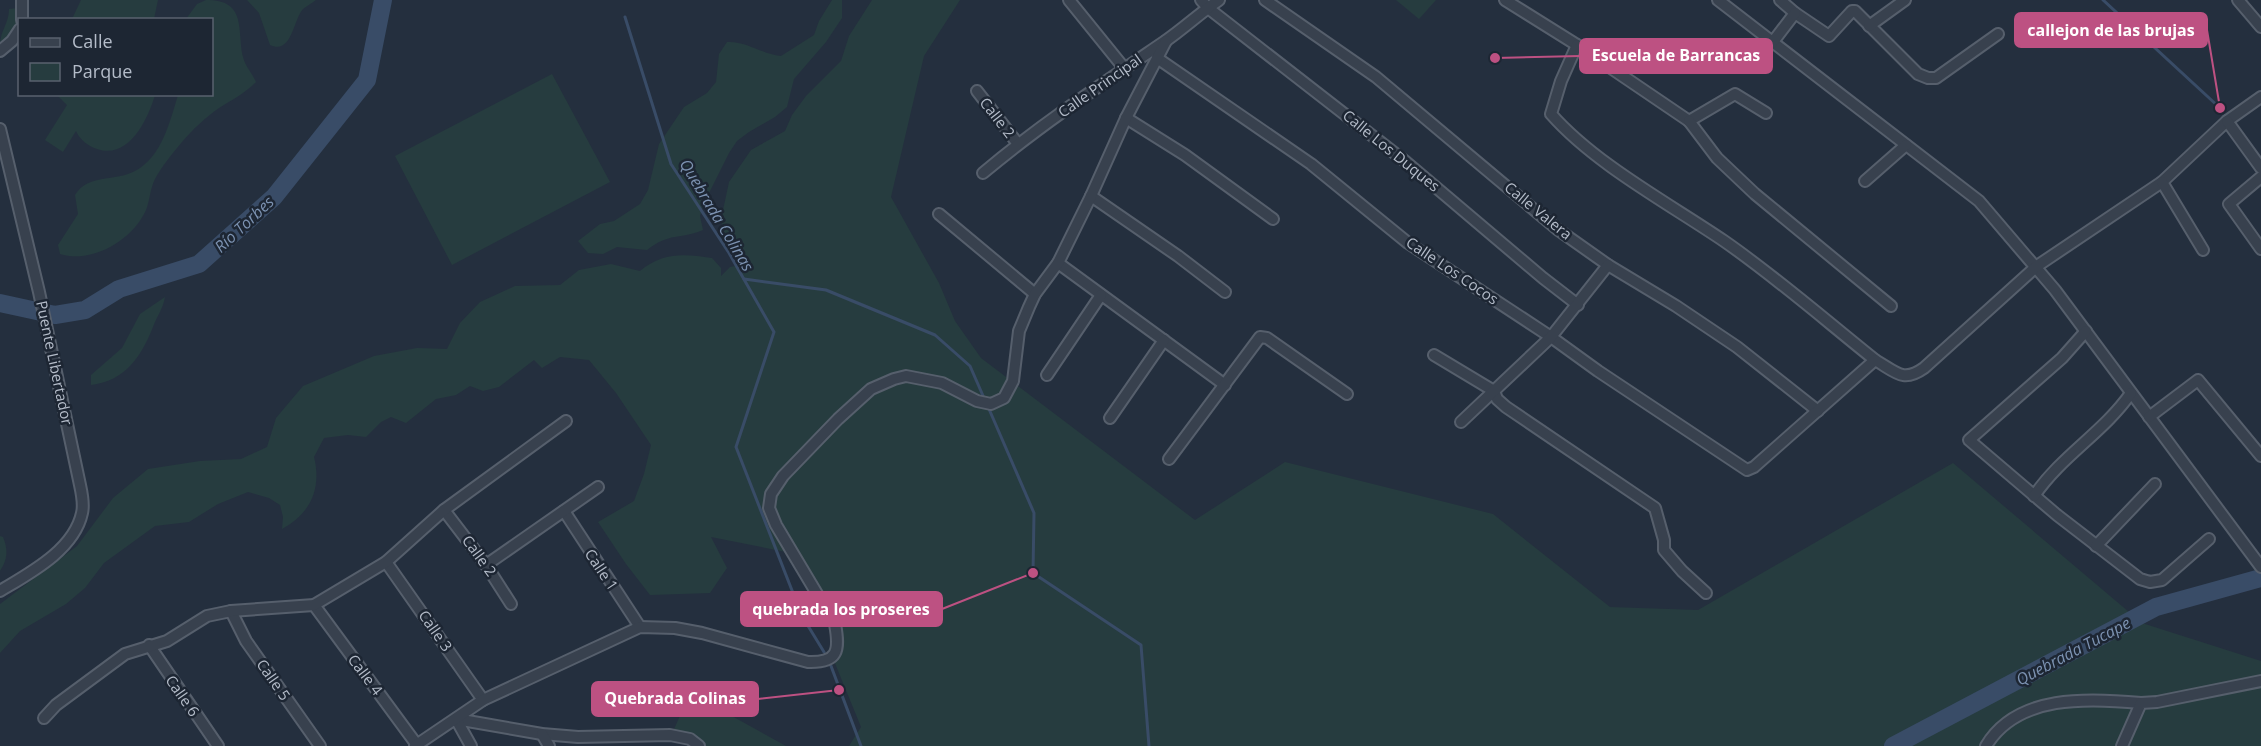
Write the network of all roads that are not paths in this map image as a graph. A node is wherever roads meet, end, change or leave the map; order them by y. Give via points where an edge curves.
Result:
1 (22, 0) edge
2 (1069, 0) edge
3 (1219, 0) edge
4 (1265, 0) edge
5 (1505, 0) edge
6 (1718, 0) edge
7 (1780, 0) edge
8 (1905, 0) edge
9 (2238, 0) edge
10 (1204, 4) edge
11 (1796, 14) junction
12 (22, 18) edge
13 (1869, 26) junction
14 (2261, 27) edge
15 (18, 32) edge
16 (1998, 34) dead end
17 (1166, 40) junction
18 (1772, 43) junction
19 (1577, 45) junction
20 (0, 51) edge
21 (1157, 58) junction
22 (1124, 68) junction
23 (977, 92) dead end
24 (2261, 97) edge
25 (1766, 113) dead end
26 (1126, 118) junction
27 (1689, 122) junction
28 (2227, 122) junction
29 (0, 129) edge
30 (1018, 144) junction
31 (1906, 145) junction
32 (2261, 168) edge
33 (983, 173) dead end
34 (2261, 177) edge
35 (1865, 181) dead end
36 (2162, 182) junction
37 (1091, 196) junction
38 (939, 214) dead end
39 (1273, 219) dead end
40 (2261, 249) edge
41 (2204, 250) dead end
42 (1058, 263) junction
43 (1608, 266) junction
44 (2037, 266) junction
45 (1226, 292) dead end
46 (1035, 294) junction
47 (1101, 294) junction
48 (1578, 305) junction
49 (1891, 306) dead end
50 (2086, 331) junction
51 (1551, 337) junction
52 (1164, 340) junction
53 (1434, 355) dead end
54 (1875, 360) junction
55 (1047, 375) dead end
56 (1225, 385) junction
57 (1494, 391) junction
58 (2131, 393) junction
59 (1347, 394) dead end
60 (1818, 411) junction
61 (2149, 417) junction
62 (1110, 418) dead end
63 (566, 421) dead end
64 (1461, 422) dead end
65 (2261, 456) edge
66 (1169, 459) dead end
67 (2155, 484) dead end
68 (598, 487) dead end
69 (2034, 496) junction
70 (444, 510) junction
71 (564, 511) junction
72 (2210, 539) dead end
73 (2096, 546) junction
74 (386, 562) junction
75 (486, 565) junction
76 (2261, 567) edge
77 (0, 591) edge
78 (1706, 593) dead end
79 (511, 604) dead end
80 (314, 605) junction
81 (231, 611) junction
82 (639, 627) junction
83 (149, 645) junction
84 (2261, 681) edge
85 (483, 700) junction
86 (2141, 702) junction
87 (44, 718) dead end
88 (456, 719) junction
89 (542, 734) junction
90 (416, 745) edge
91 (218, 746) edge
92 (320, 746) edge
93 (471, 746) edge
94 (549, 746) edge
95 (699, 746) edge
96 (1986, 746) edge
97 (2122, 746) edge

1 - 12 street
2 - 22 street
3 - 10 street, Calle Principal
4 - 43 street, Calle Valera via 1376,77 1557,229
5 - 19 street
6 - 18 street
7 - 11 street
8 - 13 street
9 - 14 street
10 - 17 street, Calle Principal
10 - 48 street, Calle Los Duques via 1406,162
11 - 13 street via 1829,36 1853,11
11 - 18 street
13 - 16 street via 1918,74 1928,78 1936,78
15 - 20 street
17 - 21 street
17 - 22 street, Calle Principal
18 - 31 street
19 - 27 street
19 - 54 street via 1551,114 1560,125 1629,178 1726,243
21 - 26 street
21 - 51 street, Calle Los Cocos via 1311,164 1408,243
22 - 30 street, Calle Principal
23 - 30 street, Calle 2
24 - 28 street
25 - 27 street via 1735,94
26 - 37 street
26 - 39 street
27 - 49 street via 1717,158 1755,194
28 - 32 street
28 - 36 street
29 - 77 street, Puente Libertador via 83,511 62,548
30 - 33 street, Calle Principal
31 - 35 street
31 - 44 street via 1979,201
34 - 40 street via 2229,204
36 - 41 street
36 - 44 street
37 - 42 street
37 - 45 street
38 - 46 street
42 - 46 street
42 - 47 street
43 - 48 street
43 - 60 street, Calle Valera via 1737,347
44 - 50 street
44 - 54 street via 1913,376 1903,376
46 - 82 street via 1019,331 1013,381 1004,398 991,404 929,379 894,379 871,389 852,406 796,462 771,494 769,508 776,525 835,624 839,642 833,656 823,662 808,662 702,633
47 - 52 street
47 - 55 street
48 - 51 street
50 - 58 street
50 - 69 street via 2062,358 1970,440
51 - 57 street
51 - 60 street, Calle Los Cocos via 1747,470
52 - 56 street
52 - 62 street
53 - 57 street
54 - 60 street
56 - 59 street via 1264,336
56 - 66 street
57 - 64 street
57 - 78 street via 1506,407 1655,508 1664,550
58 - 61 street
58 - 69 street via 2116,415 2048,476
61 - 65 street via 2198,380
61 - 76 street
63 - 70 street
67 - 73 street
68 - 71 street
69 - 73 street
70 - 74 street
70 - 75 street, Calle 2
71 - 75 street
71 - 82 street, Calle 1
72 - 73 street via 2162,579 2150,582 2140,579
74 - 80 street
74 - 85 street, Calle 3
75 - 79 street, Calle 2
80 - 81 street
80 - 90 street, Calle 4
81 - 83 street via 207,616 167,640
81 - 92 street, Calle 5 via 246,641
82 - 85 street
83 - 87 street via 125,654
83 - 91 street, Calle 6
84 - 86 street
85 - 88 street
86 - 96 street via 2093,700 2043,706 2012,718
86 - 97 street
88 - 89 street
88 - 90 street
88 - 93 street
89 - 94 street
89 - 95 street via 670,735 690,739

